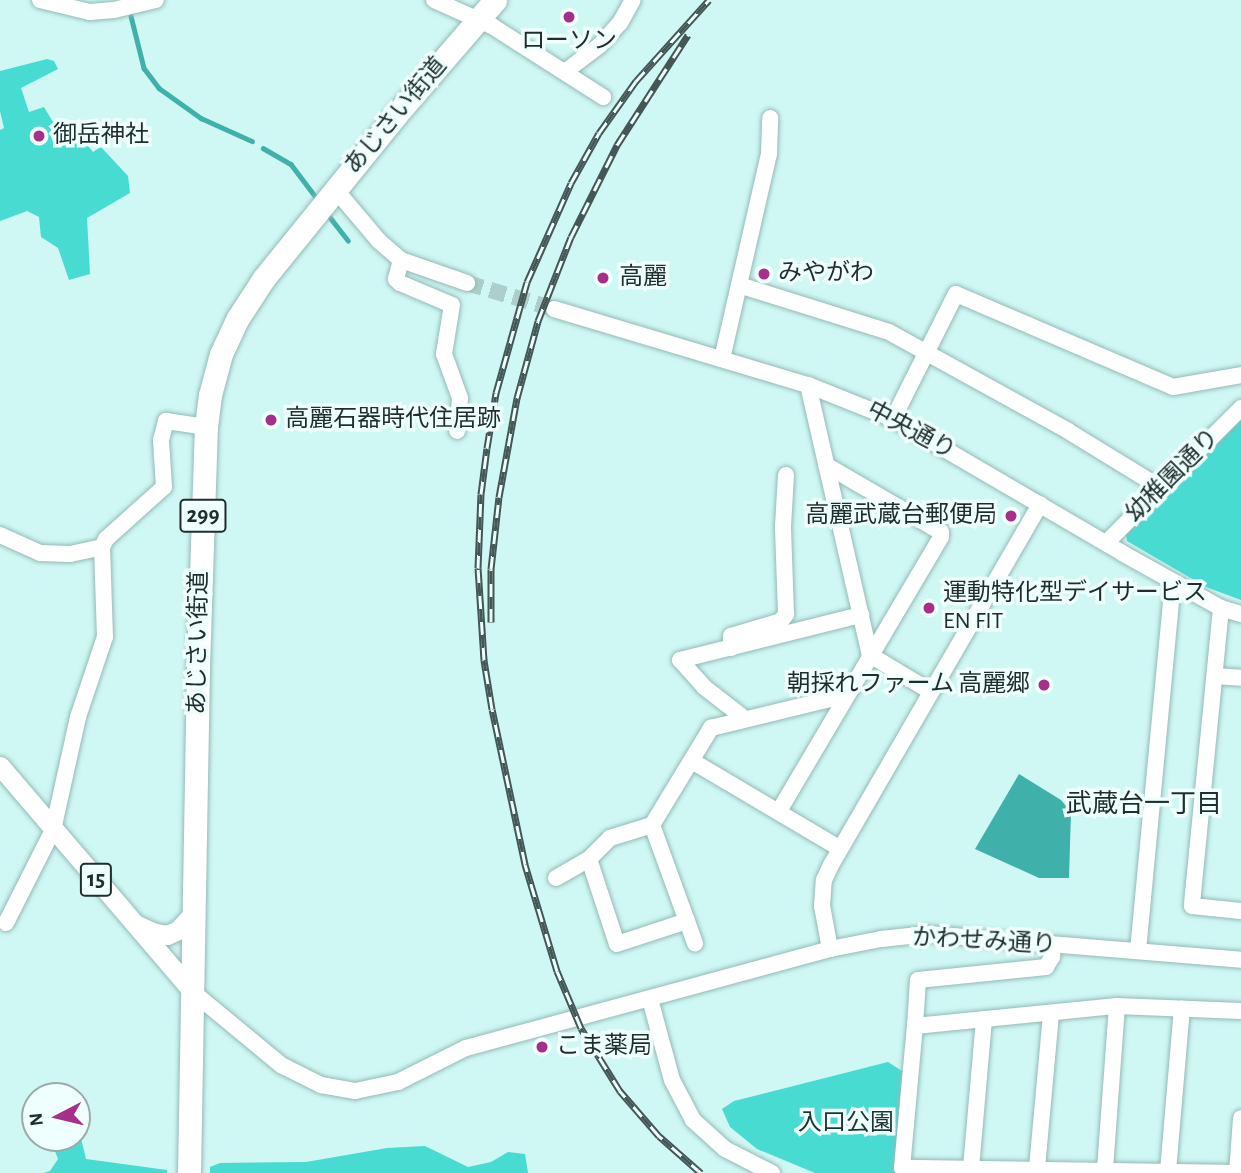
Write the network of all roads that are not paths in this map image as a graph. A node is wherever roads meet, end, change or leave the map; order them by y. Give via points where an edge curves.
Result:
1 (40, 0) edge
2 (156, 0) edge
3 (434, 0) edge
4 (495, 0) edge
5 (633, 0) edge
6 (479, 19) junction
7 (566, 71) junction
8 (603, 97) dead end
9 (770, 118) dead end
10 (335, 189) junction
11 (401, 260) junction
12 (467, 283) tunnel mouth
13 (739, 285) junction
14 (554, 309) tunnel mouth
15 (926, 351) junction
16 (722, 359) junction
17 (1241, 375) edge
18 (808, 385) junction
19 (1241, 408) edge
20 (893, 419) junction
21 (206, 427) junction
22 (457, 431) dead end
23 (826, 465) junction
24 (786, 475) dead end
25 (1161, 488) junction
26 (1040, 504) junction
27 (0, 535) edge
28 (1106, 543) junction
29 (102, 547) junction
30 (1173, 582) junction
31 (1222, 608) junction
32 (1241, 614) edge
33 (861, 615) junction
34 (731, 648) junction
35 (870, 655) junction
36 (1215, 676) junction
37 (1241, 678) edge
38 (930, 691) junction
39 (846, 695) junction
40 (744, 718) junction
41 (692, 761) junction
42 (0, 766) edge
43 (779, 811) junction
44 (652, 825) junction
45 (53, 830) junction
46 (839, 848) junction
47 (589, 859) junction
48 (556, 878) dead end
49 (1241, 911) edge
50 (195, 912) junction
51 (687, 921) junction
52 (6, 923) dead end
53 (133, 923) junction
54 (695, 943) dead end
55 (1052, 946) junction
56 (830, 949) junction
57 (1138, 951) junction
58 (1241, 960) edge
59 (194, 993) junction
60 (650, 999) junction
61 (1117, 1006) junction
62 (1182, 1009) junction
63 (1241, 1011) edge
64 (1051, 1013) junction
65 (984, 1020) junction
66 (915, 1026) junction
67 (1241, 1118) edge
68 (971, 1168) junction
69 (1037, 1168) junction
70 (1105, 1169) junction
71 (1168, 1171) junction
72 (190, 1173) edge
73 (772, 1173) edge
74 (1237, 1173) edge

1 - 2 street via 90,12
3 - 6 street
4 - 6 highway, あじさい街道 / 299
5 - 7 street via 600,45
6 - 7 street
6 - 10 highway, あじさい街道 / 299
7 - 8 street
9 - 13 street via 769,154
10 - 11 street
10 - 21 highway, あじさい街道 / 299 via 238,318 221,354
11 - 12 street
11 - 22 street via 396,279 400,283 452,305 444,354 460,398
13 - 15 street via 889,332
13 - 16 street
14 - 16 street, 中央通り
15 - 17 street via 956,294 1173,387
15 - 20 street
15 - 25 street
16 - 18 street, 中央通り
18 - 20 street, 中央通り
18 - 23 street
19 - 25 street, 幼稚園通り
20 - 26 street, 中央通り
21 - 29 street via 166,421 161,440 164,487
21 - 50 highway, あじさい街道 / 299
23 - 33 street
23 - 35 street via 941,532
24 - 34 street via 786,614 781,621 731,636
25 - 28 street, 幼稚園通り
26 - 28 street, 中央通り
26 - 38 street
27 - 29 street via 40,553 70,554
28 - 30 street, 中央通り
29 - 45 street via 105,637 78,717
30 - 31 street, 中央通り
30 - 57 street
31 - 32 street, 中央通り
31 - 36 street
33 - 34 street
33 - 35 street
34 - 40 street via 680,660 704,687
35 - 38 street
35 - 39 street
36 - 37 street
36 - 49 street via 1192,906
38 - 46 street
39 - 40 street
39 - 43 street
40 - 41 street via 711,728
41 - 43 street
41 - 44 street
42 - 45 main road, 15
43 - 46 street
44 - 47 street via 610,838
44 - 51 street
45 - 52 street
45 - 53 main road, 15
46 - 56 street via 822,893
47 - 48 street
47 - 51 street via 617,944
50 - 53 main road via 167,935
50 - 59 highway, あじさい街道 / 299
51 - 54 street
53 - 59 main road, 15
55 - 56 street, かわせみ通り via 928,934
55 - 57 street, かわせみ通り
55 - 66 street via 1046,967 918,981
56 - 60 street, かわせみ通り
57 - 58 street, かわせみ通り
59 - 60 street, かわせみ通り via 281,1065 302,1077 355,1091 398,1082 467,1048
59 - 72 highway, あじさい街道 / 299
60 - 73 street via 673,1080 693,1120 725,1149
61 - 62 street
61 - 64 street
61 - 70 street
62 - 63 street
62 - 71 street
64 - 65 street
64 - 69 street
65 - 66 street
65 - 68 street
66 - 68 street via 902,1168
67 - 74 street
68 - 69 street
69 - 70 street
70 - 71 street
71 - 74 street

